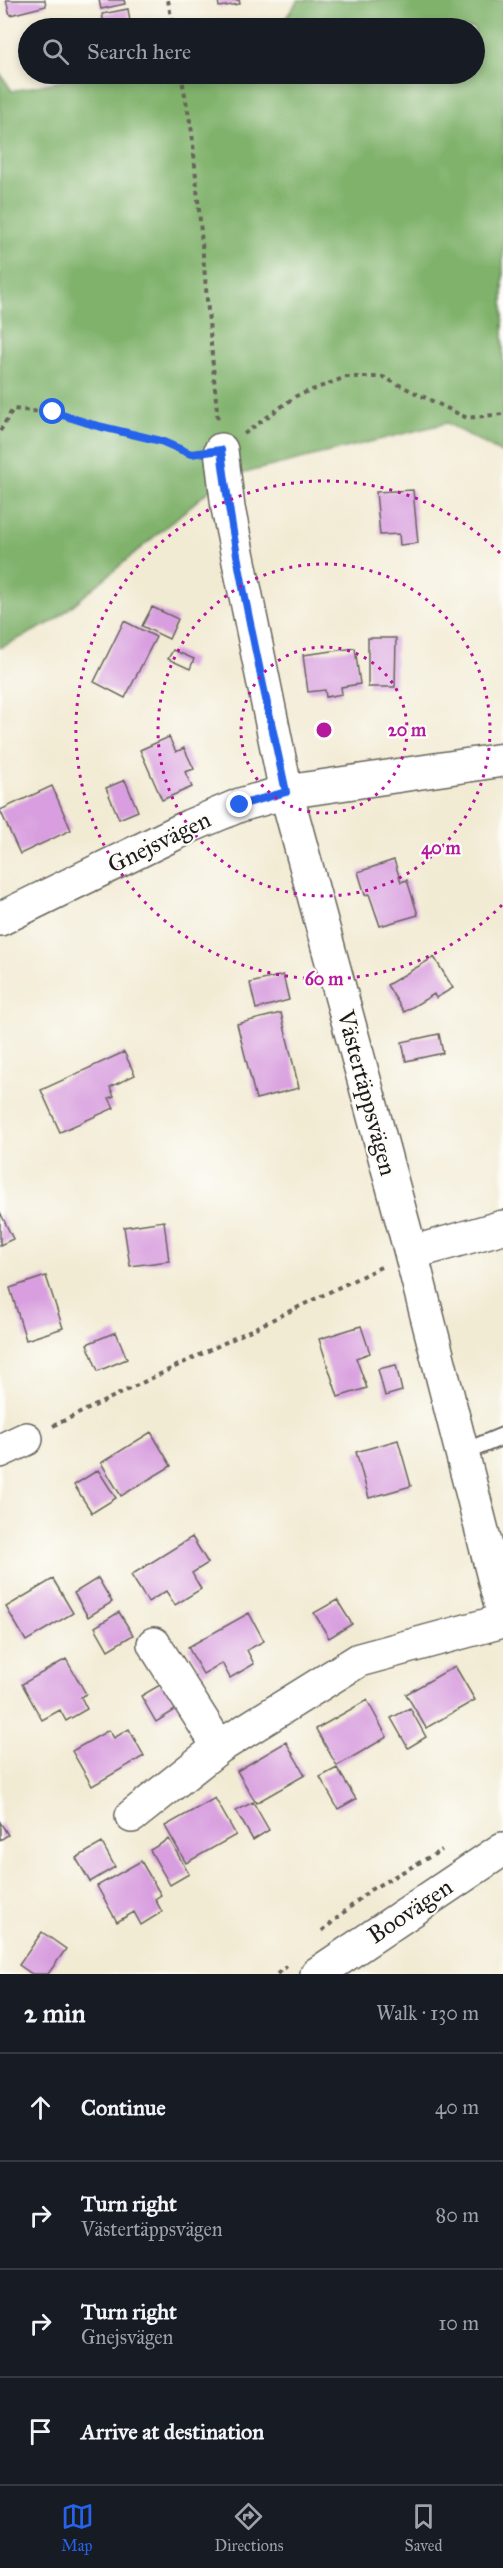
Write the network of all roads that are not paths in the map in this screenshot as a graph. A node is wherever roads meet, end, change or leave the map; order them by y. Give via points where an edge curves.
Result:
1 (221, 450) road end
2 (503, 760) edge
3 (286, 792) junction
4 (0, 919) edge
5 (503, 1227) edge
6 (411, 1253) junction
7 (503, 1436) edge
8 (462, 1453) junction
9 (503, 1613) edge
10 (503, 1621) edge
11 (154, 1644) dead end
12 (219, 1747) junction
13 (132, 1816) dead end
14 (503, 1849) edge
15 (317, 1974) edge

1 - 3 street, Västertäppsvägen via 258,667
2 - 3 street, Gnejsvägen
3 - 4 street, Gnejsvägen via 240,805 190,826
3 - 6 street, Västertäppsvägen
5 - 6 street
6 - 8 street, Västertäppsvägen
7 - 8 lane
8 - 9 street, Västertäppsvägen
10 - 12 street via 359,1660
11 - 12 street
12 - 13 street
14 - 15 street, Boovägen

